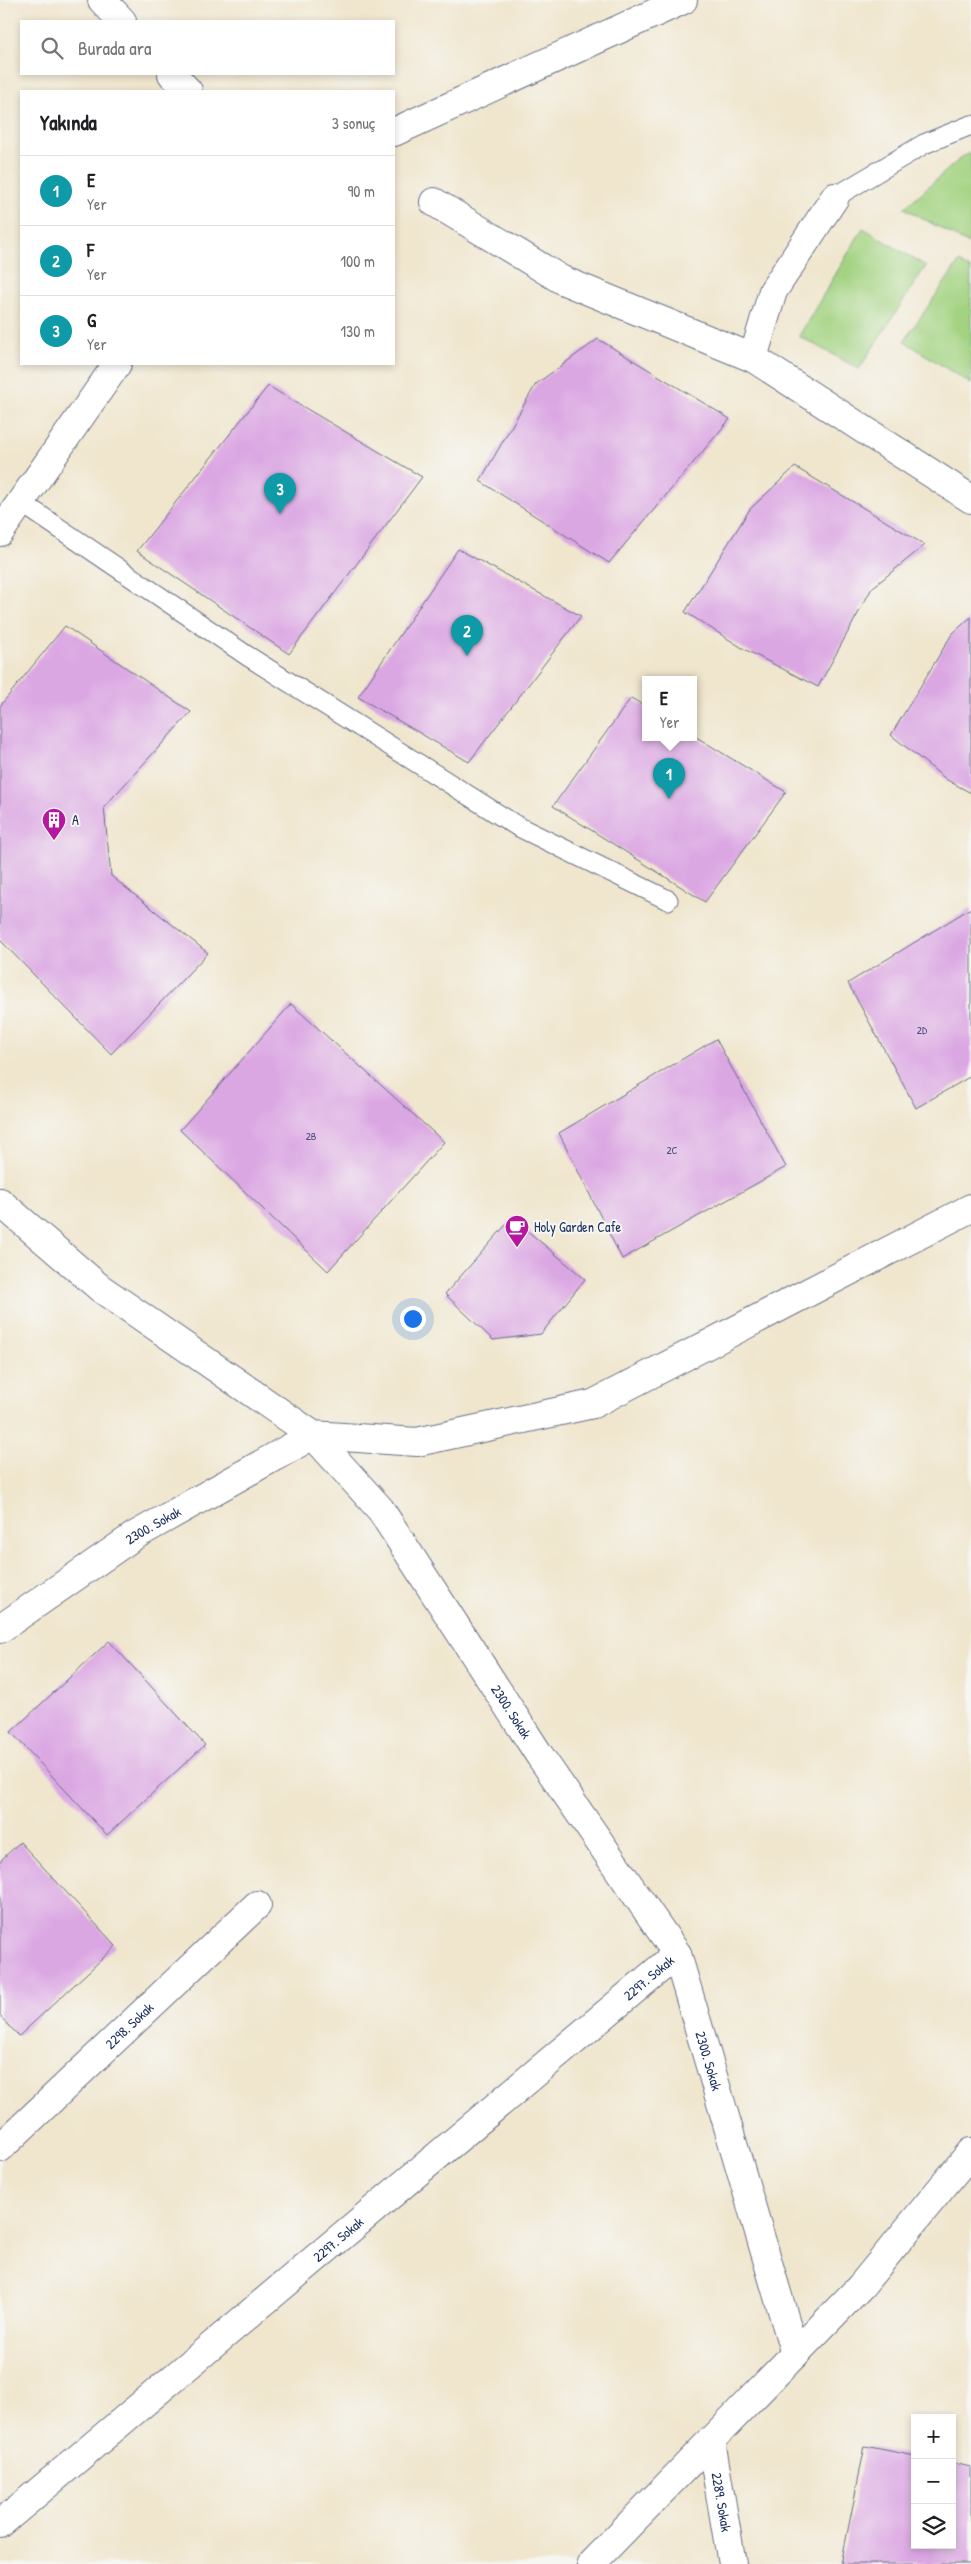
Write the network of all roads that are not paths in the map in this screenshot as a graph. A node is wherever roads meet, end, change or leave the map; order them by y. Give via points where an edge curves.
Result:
1 (102, 0) edge
2 (684, 0) edge
3 (121, 20) edge
4 (173, 75) edge
5 (187, 90) edge
6 (971, 125) edge
7 (395, 132) edge
8 (835, 197) joint
9 (434, 202) dead end
10 (753, 358) junction
11 (116, 365) edge
12 (971, 499) edge
13 (22, 502) junction
14 (0, 532) edge
15 (668, 900) dead end
16 (0, 1202) edge
17 (971, 1208) edge
18 (314, 1435) junction
19 (0, 1629) edge
20 (258, 1905) dead end
21 (676, 1954) junction
22 (0, 2148) edge
23 (971, 2152) edge
24 (795, 2354) junction
25 (711, 2441) junction
26 (0, 2524) edge
27 (591, 2564) edge
28 (732, 2564) edge

1 - 3 street
2 - 7 street
4 - 5 street
6 - 8 lane via 924,144
8 - 10 street via 773,291
9 - 10 street via 562,280
10 - 12 street
11 - 13 street
13 - 14 street
13 - 15 lane via 246,655 517,826
16 - 18 street via 100,1288
17 - 18 street via 593,1404 417,1442
18 - 19 street, 2300. Sokak via 134,1536
18 - 21 street, 2300. Sokak via 380,1509 540,1756
20 - 22 street, 2298. Sokak
21 - 24 street, 2300. Sokak
21 - 26 street, 2297. Sokak
23 - 24 street via 861,2286
24 - 25 street
25 - 27 street
25 - 28 street, 2289. Sokak

